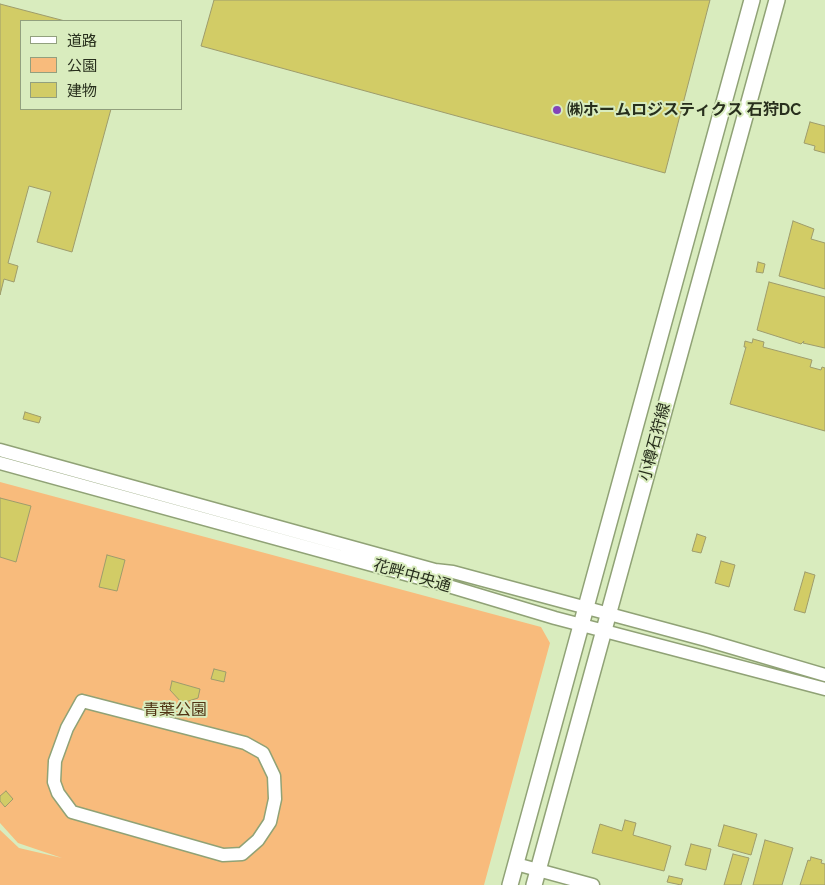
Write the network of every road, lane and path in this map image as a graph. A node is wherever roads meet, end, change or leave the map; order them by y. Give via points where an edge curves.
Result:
1 (752, 0) edge
2 (777, 0) edge
3 (0, 450) edge
4 (0, 463) edge
5 (586, 608) junction
6 (608, 614) junction
7 (582, 625) junction
8 (603, 631) junction
9 (825, 675) edge
10 (825, 689) edge
11 (108, 707) joint
12 (516, 864) junction
13 (538, 870) junction
14 (510, 885) edge
15 (534, 885) edge
16 (593, 885) edge

1 - 5 main road, 小樽石狩線
2 - 6 main road, 小樽石狩線
3 - 5 street, 花畔中央通 via 435,570
4 - 7 street, 花畔中央通
5 - 6 street, 花畔中央通
5 - 7 main road, 小樽石狩線
6 - 8 main road, 小樽石狩線
6 - 9 street, 花畔中央通
7 - 8 street, 花畔中央通
7 - 12 main road, 小樽石狩線
8 - 10 street, 花畔中央通
8 - 13 main road, 小樽石狩線
11 - 11 street via 245,743 263,753 274,776 275,799 270,822 258,840 242,854 223,855 78,815 66,806 54,782 57,750 82,701
12 - 13 street
12 - 14 main road, 小樽石狩線
13 - 15 main road, 小樽石狩線
13 - 16 street

